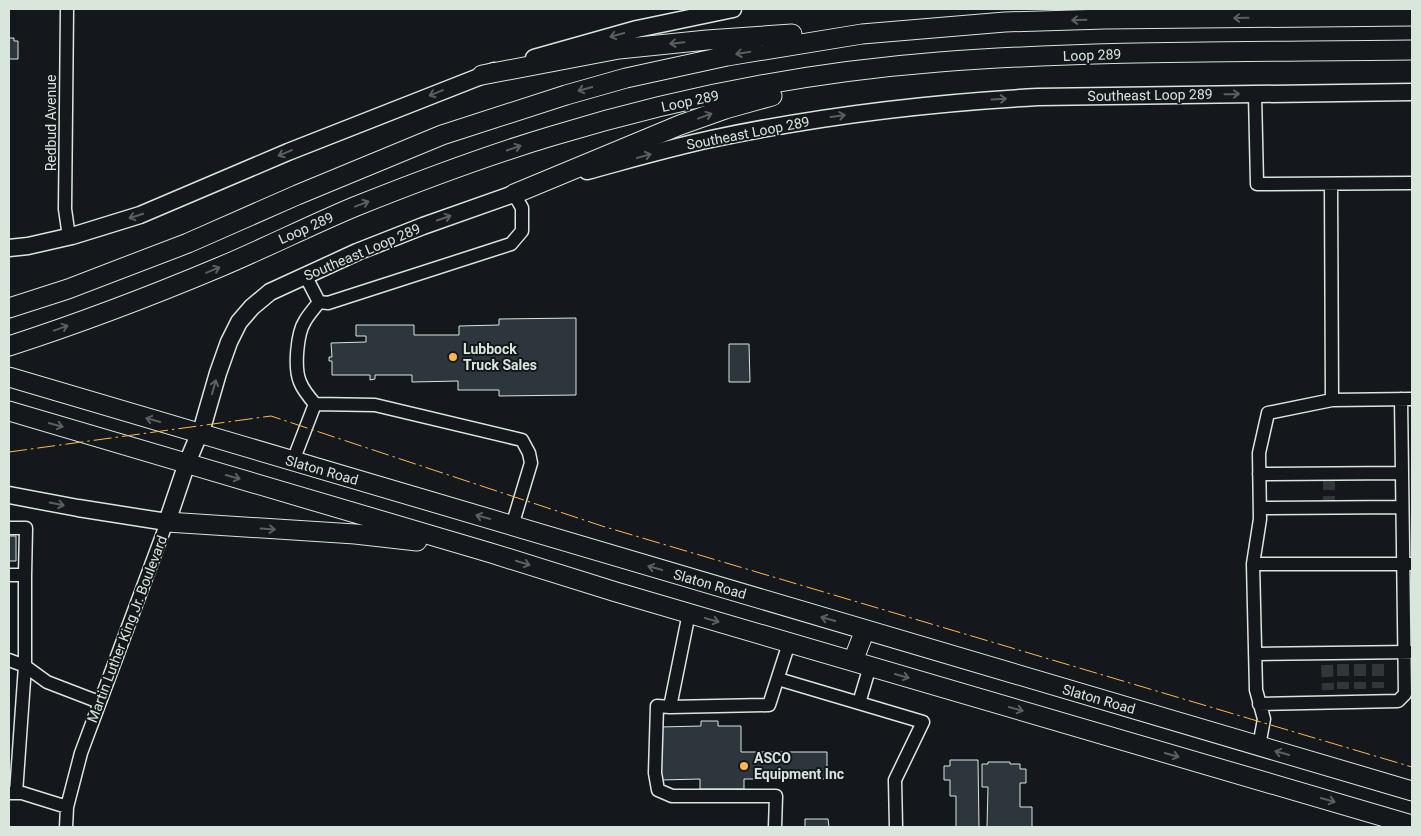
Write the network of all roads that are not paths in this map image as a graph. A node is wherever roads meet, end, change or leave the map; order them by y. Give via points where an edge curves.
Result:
1 (67, 9) edge
2 (733, 9) edge
3 (1412, 16) edge
4 (900, 29) junction
5 (1412, 50) edge
6 (1073, 56) junction
7 (482, 75) junction
8 (1412, 92) edge
9 (1255, 94) junction
10 (1412, 183) edge
11 (1331, 184) junction
12 (514, 194) junction
13 (69, 237) junction
14 (9, 248) edge
15 (305, 275) junction
16 (319, 302) junction
17 (9, 308) edge
18 (12, 345) edge
19 (9, 377) edge
20 (1407, 399) edge
21 (1332, 400) junction
22 (315, 404) junction
23 (9, 411) edge
24 (199, 433) junction
25 (293, 461) junction
26 (186, 463) junction
27 (1402, 473) junction
28 (1260, 474) junction
29 (9, 495) edge
30 (1402, 507) junction
31 (1260, 508) junction
32 (167, 522) junction
33 (512, 526) junction
34 (9, 528) edge
35 (491, 553) junction
36 (1253, 564) junction
37 (1408, 564) edge
38 (9, 575) edge
39 (25, 575) junction
40 (689, 613) junction
41 (866, 630) junction
42 (789, 642) junction
43 (1408, 652) edge
44 (1255, 654) junction
45 (9, 660) edge
46 (862, 664) junction
47 (24, 666) junction
48 (778, 679) junction
49 (1378, 688) tunnel mouth
50 (99, 702) junction
51 (1378, 702) junction
52 (859, 703) junction
53 (1260, 704) junction
54 (670, 707) junction
55 (1259, 746) junction
56 (1412, 791) edge
57 (12, 793) edge
58 (67, 808) junction
59 (1412, 825) edge
60 (66, 827) edge
61 (775, 827) edge
62 (896, 827) edge

1 - 13 street, Redbud Avenue via 65,209
2 -> 7 main road via 637,29
3 -> 4 highway via 1095,19
4 -> 7 highway via 707,40 619,49
4 -> 17 highway via 727,56 626,78 547,100 442,135 188,243
5 - 6 highway, Loop 289
12 -> 6 highway via 680,126 769,96 901,75
18 -> 6 highway, Loop 289 via 178,284 356,206 553,135 665,106 810,78 939,62
7 -> 13 main road via 140,215
8 - 9 main road, Southeast Loop 289
9 - 11 street via 1257,184
12 -> 9 main road, Southeast Loop 289 via 703,141 832,117 1003,99
10 - 11 street
11 - 21 street
15 -> 12 main road, Southeast Loop 289 via 423,226
12 - 16 street via 522,208 522,231 511,244 328,303
13 - 14 main road
15 - 16 street
24 -> 15 main road, Southeast Loop 289 via 223,358 239,322 270,292
16 - 22 street via 304,322 298,340 297,364 299,380
24 -> 19 highway, Slaton Road
20 - 21 street
20 - 27 street
21 - 28 street via 1268,413 1259,453
22 - 25 street
22 - 33 street via 375,405 522,440 531,463
23 -> 26 highway
24 - 25 highway, Slaton Road
24 - 26 main road, Martin Luther King Jr. Boulevard
33 -> 25 highway, Slaton Road
26 - 32 main road, Martin Luther King Jr. Boulevard
26 -> 35 highway
27 - 28 street
27 - 30 street
28 - 31 street
29 -> 32 main road
30 - 31 street
30 - 37 street
31 - 36 street
32 -> 35 highway via 402,538
32 - 50 street, Martin Luther King Jr. Boulevard
41 -> 33 highway, Slaton Road
34 - 39 street via 26,528
35 -> 40 highway
36 - 37 street
36 - 44 street
37 - 43 street
38 - 39 street
39 - 47 street
40 -> 42 highway
40 - 54 street
41 - 46 highway
41 - 55 highway, Slaton Road
42 - 46 highway
42 - 48 street
43 - 44 street via 1378,658 1343,659
43 - 51 street via 1405,694 1398,701
44 - 53 street via 1256,690
45 - 47 street
46 - 52 street
46 -> 59 highway
47 - 50 street via 47,682
47 - 57 street
48 - 52 street
48 - 54 street via 770,705
49 - 51 street
50 - 58 street, Martin Luther King Jr. Boulevard
51 - 53 street via 1360,695
52 - 62 street via 923,722 895,780
53 - 55 street via 1264,719
54 - 61 street via 657,706 654,773 658,790 672,796 776,796
56 -> 55 highway, Slaton Road
57 - 58 street via 22,793
58 - 60 street, Martin Luther King Jr. Boulevard

